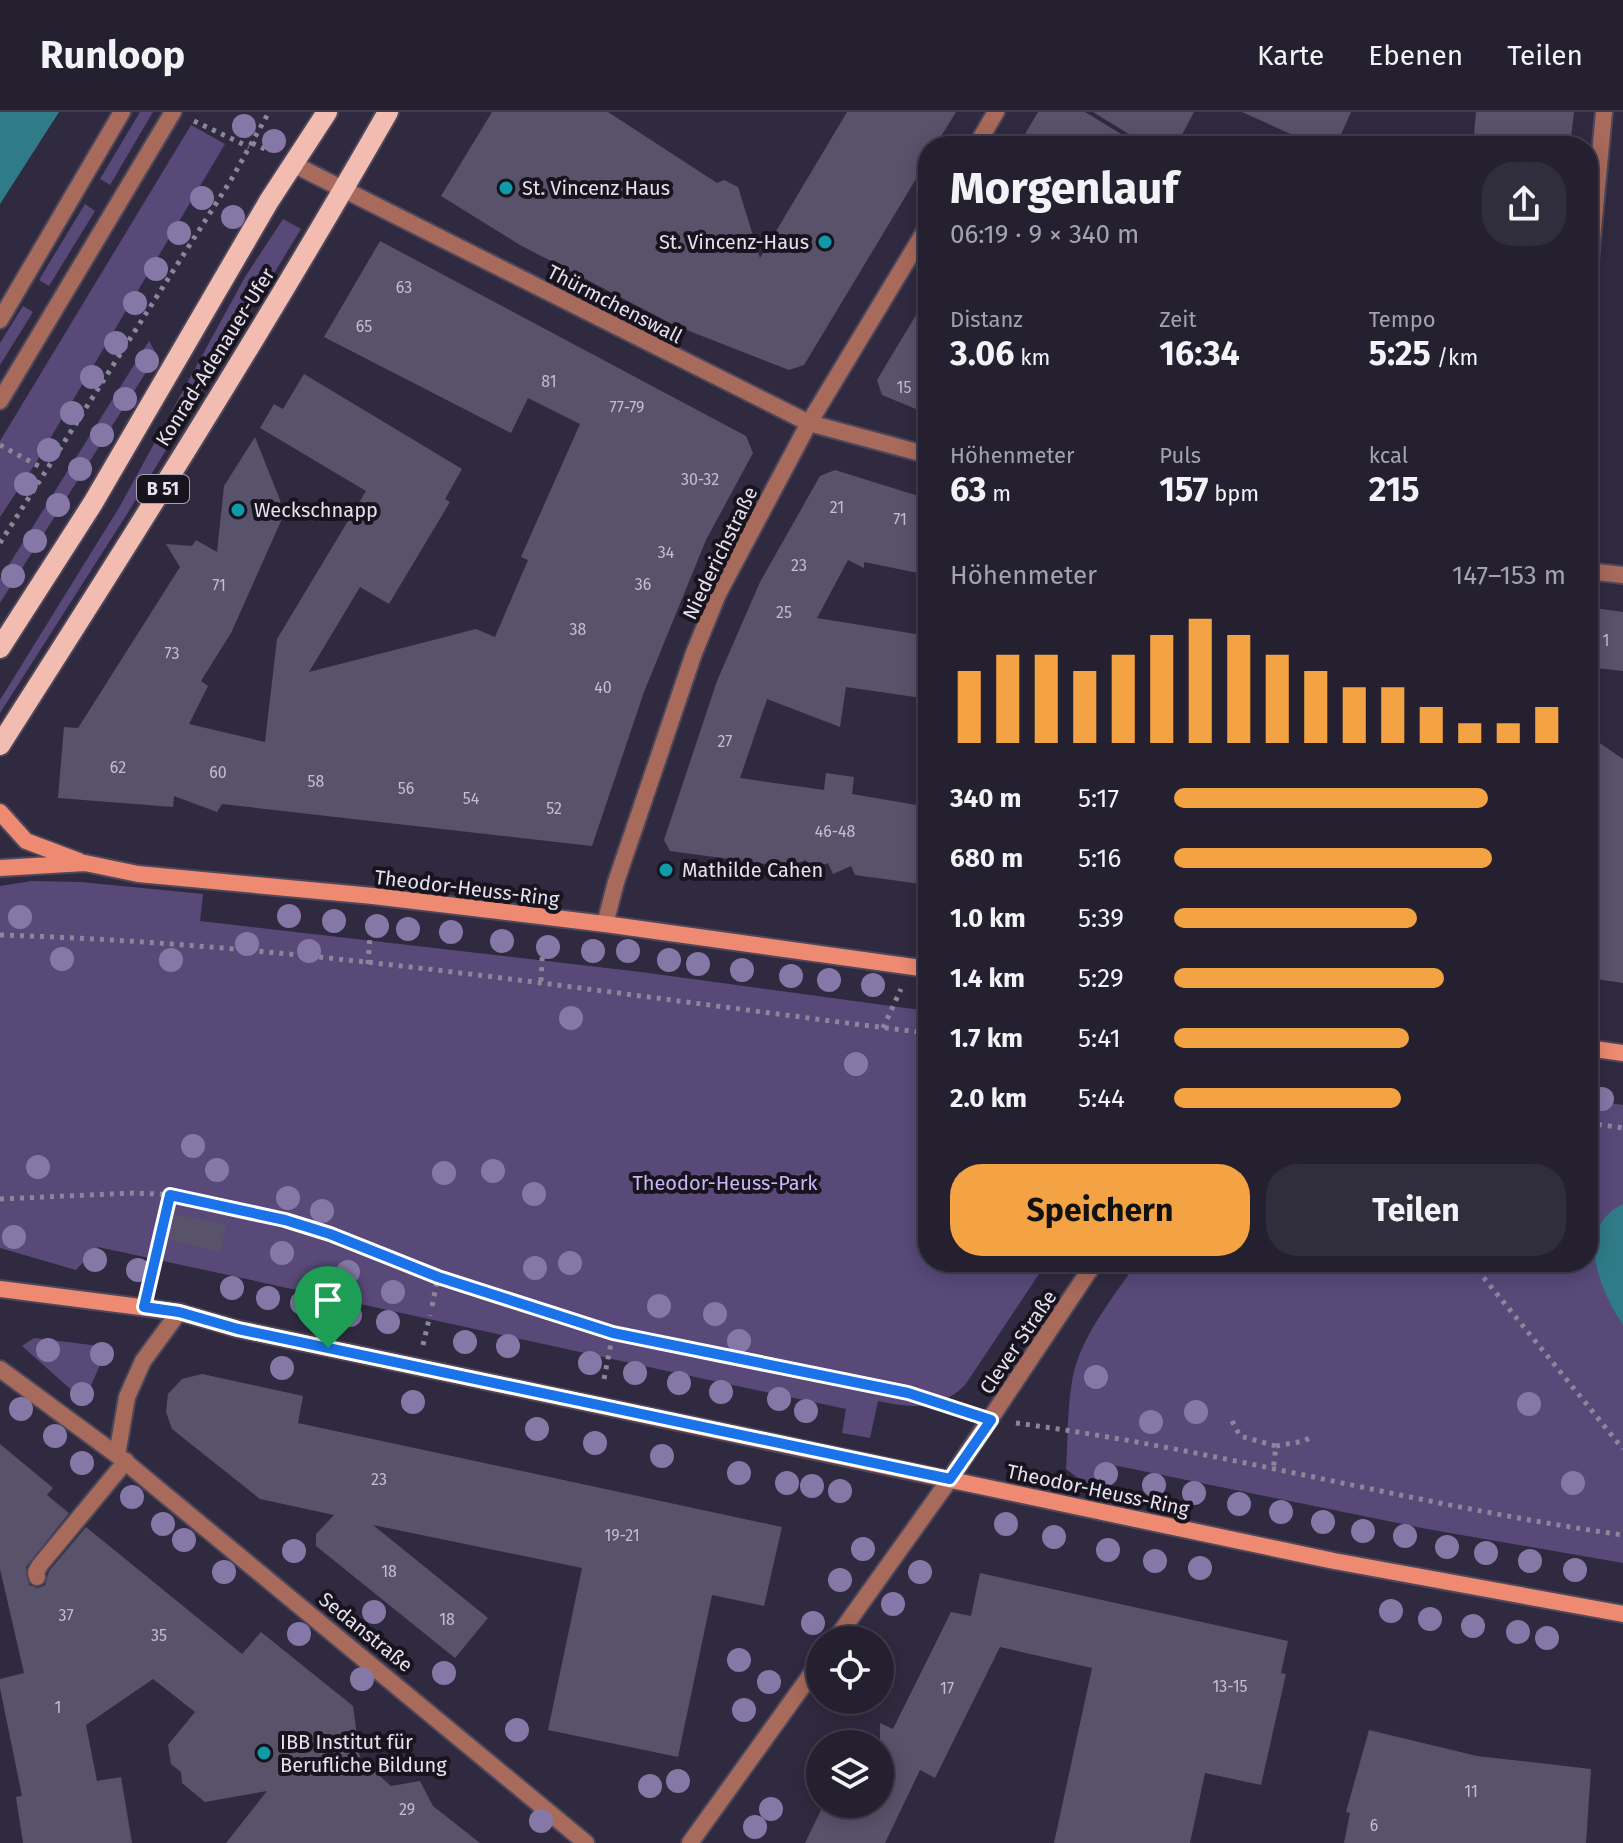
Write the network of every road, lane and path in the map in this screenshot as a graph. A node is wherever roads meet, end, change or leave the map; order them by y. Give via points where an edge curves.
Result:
1 (122, 112) edge
2 (173, 112) edge
3 (269, 112) edge
4 (327, 112) edge
5 (388, 112) edge
6 (996, 112) edge
7 (1604, 112) edge
8 (195, 121) dead end
9 (982, 136) edge
10 (249, 147) junction
11 (293, 164) junction
12 (1598, 176) edge
13 (343, 190) junction
14 (918, 243) edge
15 (0, 320) edge
16 (0, 401) edge
17 (809, 423) junction
18 (0, 445) edge
19 (918, 452) edge
20 (44, 469) junction
21 (0, 543) edge
22 (1598, 572) edge
23 (1623, 575) edge
24 (0, 648) edge
25 (0, 745) edge
26 (0, 812) edge
27 (85, 863) junction
28 (0, 868) edge
29 (373, 896) junction
30 (544, 918) junction
31 (605, 924) junction
32 (0, 935) edge
33 (368, 964) junction
34 (918, 968) edge
35 (918, 971) edge
36 (541, 981) junction
37 (883, 1028) junction
38 (918, 1032) edge
39 (1598, 1049) edge
40 (1623, 1053) edge
41 (1598, 1124) edge
42 (1623, 1128) edge
43 (170, 1195) junction
44 (0, 1199) edge
45 (1088, 1272) edge
46 (1479, 1272) edge
47 (438, 1277) junction
48 (0, 1289) edge
49 (432, 1306) dead end
50 (144, 1307) junction
51 (179, 1312) junction
52 (613, 1333) junction
53 (0, 1369) edge
54 (599, 1406) junction
55 (991, 1420) junction
56 (1232, 1421) dead end
57 (1311, 1437) dead end
58 (1276, 1446) junction
59 (1623, 1449) edge
60 (122, 1458) junction
61 (1273, 1471) junction
62 (950, 1479) junction
63 (1623, 1535) edge
64 (37, 1577) dead end
65 (1623, 1614) edge
66 (845, 1626) edge
67 (806, 1681) edge
68 (586, 1843) edge
69 (690, 1843) edge

1 - 15 street
2 - 16 street
3 - 10 path
4 - 11 main road, Konrad-Adenauer-Ufer / B 51
5 - 13 main road, Konrad-Adenauer-Ufer / B 51
6 - 9 street
7 - 12 street
8 - 10 path
10 - 20 path
11 - 13 street, Thürmchenswall
11 - 24 main road, Konrad-Adenauer-Ufer / B 51 via 93,503
13 - 17 street, Thürmchenswall
13 - 25 main road, Konrad-Adenauer-Ufer / B 51 via 157,499
14 - 17 street, Niederichstraße
17 - 19 street, Thürmchenswall
17 - 31 street, Niederichstraße via 718,594
18 - 20 path
20 - 21 path
22 - 23 street
26 - 27 main road via 26,841
27 - 28 main road, Theodor-Heuss-Ring
27 - 29 main road, Theodor-Heuss-Ring via 138,874
29 - 30 main road, Theodor-Heuss-Ring
29 - 33 path
30 - 31 main road, Theodor-Heuss-Ring
30 - 36 path
31 - 34 main road, Theodor-Heuss-Ring
32 - 33 path via 164,943
33 - 36 path
35 - 37 path
36 - 37 path
37 - 38 path
39 - 40 main road
41 - 42 path
43 - 44 path
43 - 47 path via 330,1234
43 - 50 path
45 - 55 street, Clever Straße
46 - 59 path
47 - 49 path
47 - 52 path
48 - 50 main road, Theodor-Heuss-Ring
50 - 51 main road, Theodor-Heuss-Ring
51 - 54 main road, Theodor-Heuss-Ring
51 - 60 street via 143,1361 127,1397
52 - 54 path
52 - 55 path via 908,1393
53 - 60 street, Sedanstraße
54 - 62 main road, Theodor-Heuss-Ring
55 - 61 path via 1099,1434
55 - 62 street, Clever Straße
56 - 58 path via 1240,1436
57 - 58 path
58 - 61 path
60 - 64 street via 40,1565
60 - 68 street, Sedanstraße
61 - 63 path
62 - 65 main road, Theodor-Heuss-Ring via 1334,1561
62 - 66 street, Clever Straße
67 - 69 street

